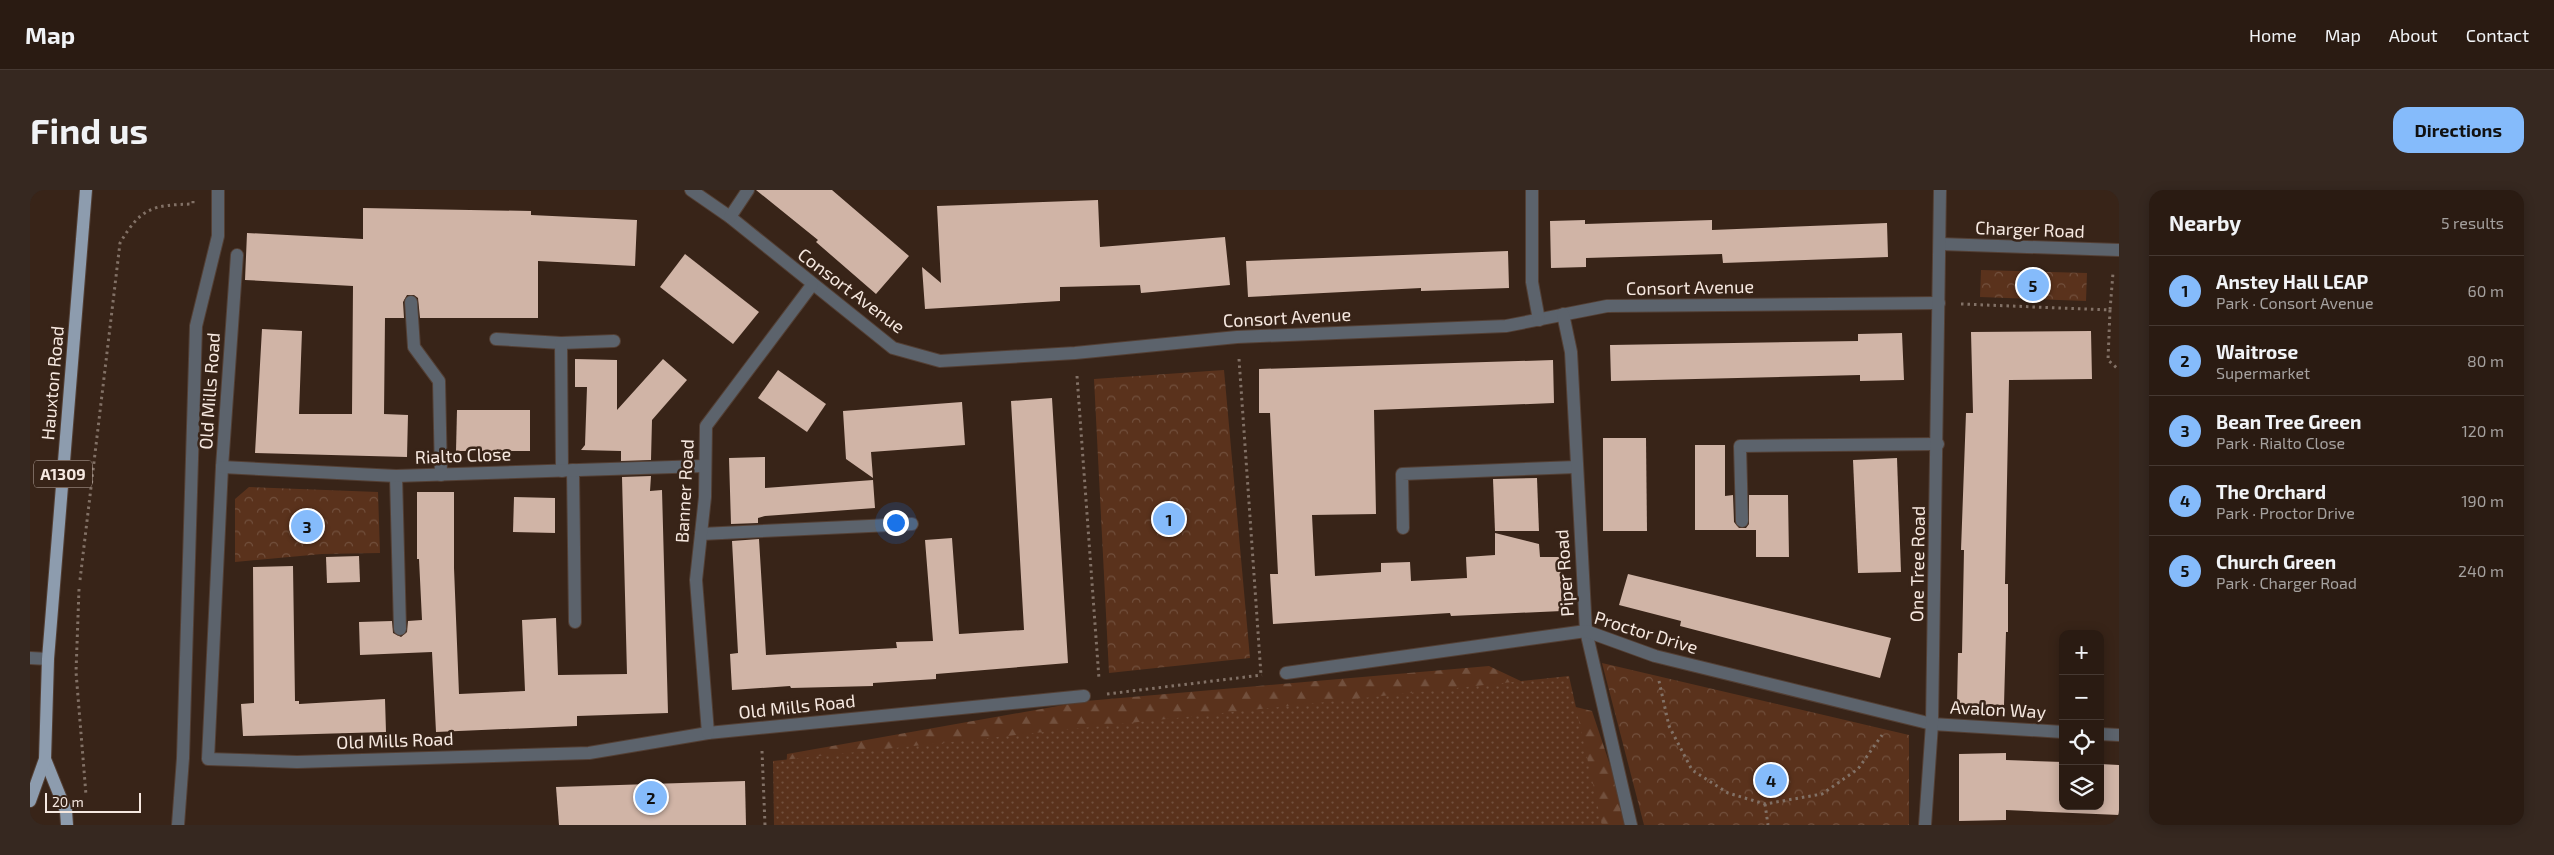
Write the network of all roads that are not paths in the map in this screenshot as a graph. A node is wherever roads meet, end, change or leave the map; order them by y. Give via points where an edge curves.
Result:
1 (86, 190) edge
2 (218, 190) edge
3 (691, 190) edge
4 (748, 190) edge
5 (1532, 190) edge
6 (1940, 190) edge
7 (730, 217) junction
8 (1940, 244) junction
9 (2117, 250) edge
10 (237, 255) dead end
11 (812, 286) junction
12 (411, 302) dead end
13 (1939, 303) junction
14 (1563, 314) junction
15 (1539, 320) junction
16 (496, 339) dead end
17 (614, 341) dead end
18 (561, 342) junction
19 (1938, 444) junction
20 (704, 466) junction
21 (222, 467) junction
22 (1576, 467) junction
23 (568, 470) junction
24 (441, 475) junction
25 (396, 476) junction
26 (1742, 521) dead end
27 (912, 524) dead end
28 (1403, 528) dead end
29 (701, 534) junction
30 (576, 622) dead end
31 (400, 629) dead end
32 (1586, 631) junction
33 (30, 658) edge
34 (48, 658) junction
35 (1286, 673) road end
36 (1084, 696) road end
37 (1932, 724) junction
38 (2059, 732) edge
39 (708, 733) junction
40 (2104, 734) edge
41 (2119, 735) edge
42 (45, 759) junction
43 (30, 801) edge
44 (67, 825) edge
45 (178, 825) edge
46 (1631, 825) edge
47 (1925, 825) edge

1 - 34 main road, Hauxton Road / A1309
2 - 45 street via 218,236 196,326 184,748
3 - 7 street, Consort Avenue
4 - 7 street
5 - 15 street via 1532,282
6 - 8 street, One Tree Road
7 - 11 street, Consort Avenue
8 - 9 street, Charger Road
8 - 13 street, One Tree Road
10 - 21 street, Old Mills Road
11 - 15 street, Consort Avenue via 893,348 940,360 1075,353 1237,337 1506,326
11 - 20 street, Banner Road via 706,426
12 - 24 street via 414,347 438,380
13 - 14 street, Consort Avenue via 1607,306
13 - 19 street, One Tree Road
14 - 15 street, Consort Avenue
14 - 22 street, Piper Road via 1571,352
16 - 18 street
17 - 18 street
18 - 23 street
19 - 26 street via 1740,446
19 - 37 street, One Tree Road
20 - 23 street, Rialto Close
20 - 29 street, Banner Road
21 - 25 street, Rialto Close
21 - 39 street, Old Mills Road via 208,759 297,762 589,753
22 - 28 street via 1402,474
22 - 32 street, Piper Road
23 - 24 street, Rialto Close
23 - 30 street
24 - 25 street, Rialto Close
25 - 31 street
27 - 29 street
29 - 39 street, Banner Road via 696,580
32 - 35 street, Proctor Drive
32 - 37 street, Proctor Drive via 1655,656
32 - 46 street, Piper Road
33 - 34 street
34 - 42 main road, Hauxton Road / A1309
36 - 39 street, Old Mills Road
37 - 38 street, Avalon Way
37 - 47 street, One Tree Road
40 - 41 street
42 - 43 main road, Hauxton Road
42 - 44 main road, Hauxton Road / A1309 via 66,811

